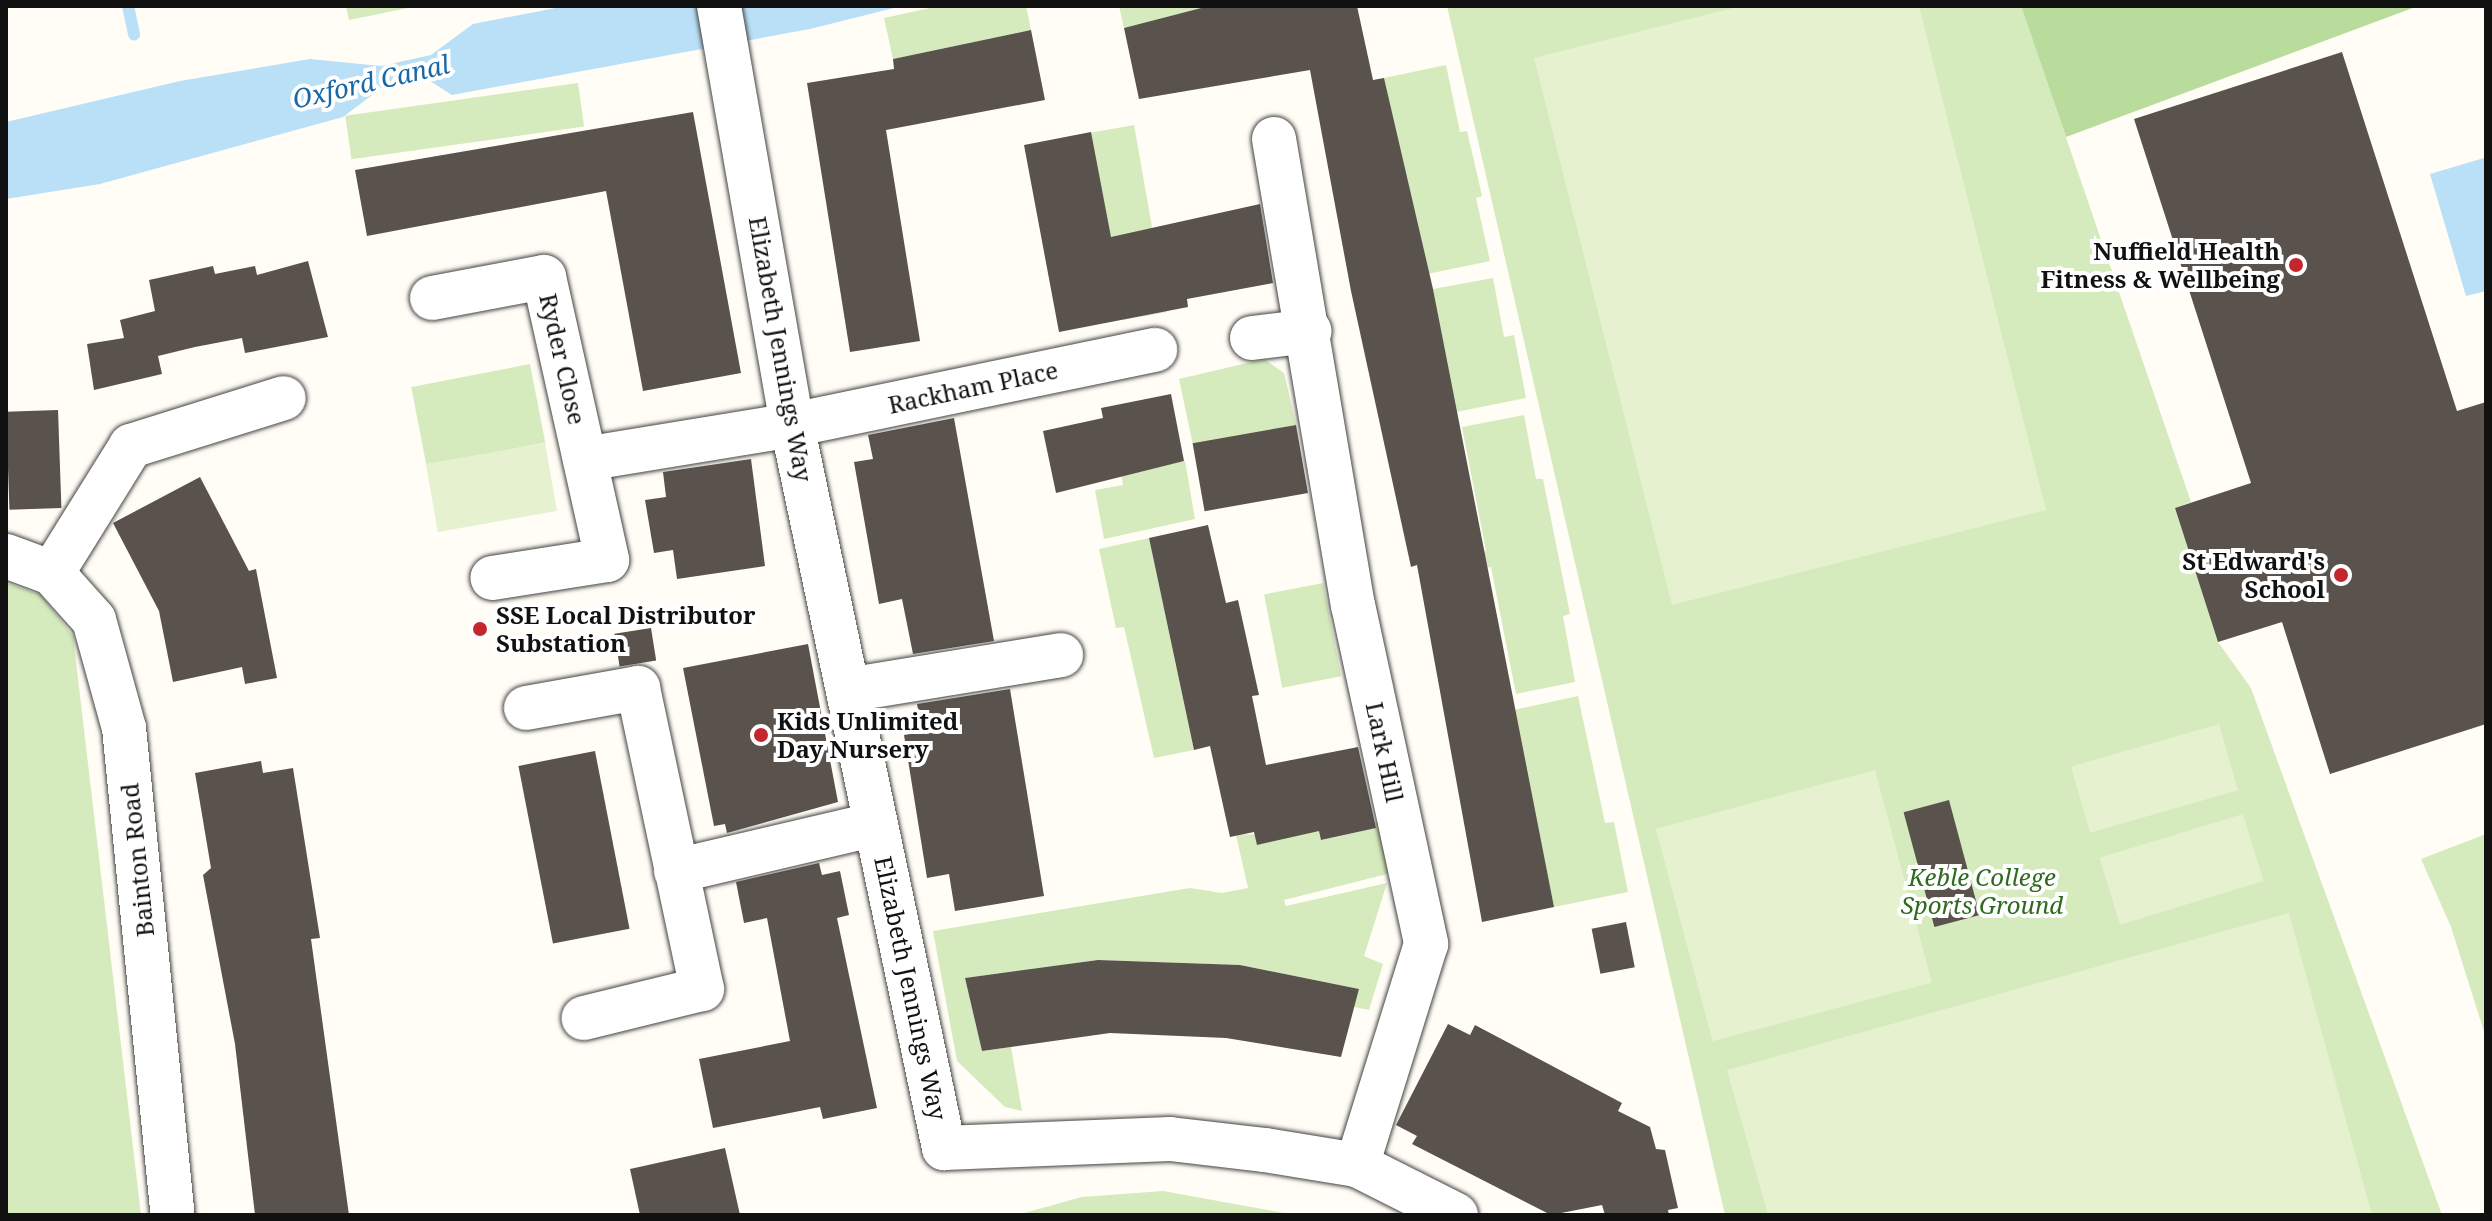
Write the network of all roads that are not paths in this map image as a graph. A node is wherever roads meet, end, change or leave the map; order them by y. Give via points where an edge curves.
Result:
1 (719, 6) edge
2 (1274, 139) dead end
3 (432, 298) dead end
4 (1310, 331) junction
5 (1252, 338) dead end
6 (1155, 350) dead end
7 (284, 398) dead end
8 (792, 425) junction
9 (585, 459) junction
10 (6, 556) edge
11 (52, 573) junction
12 (492, 578) dead end
13 (1061, 655) dead end
14 (848, 690) junction
15 (526, 708) dead end
16 (876, 824) junction
17 (676, 871) junction
18 (584, 1018) dead end
19 (1357, 1165) junction
20 (173, 1215) edge
21 (1456, 1215) edge

1 - 8 street, Elizabeth Jennings Way
2 - 4 street, Lark Hill
3 - 9 street, Ryder Close via 544,277
4 - 5 street
4 - 19 street, Lark Hill via 1353,605 1426,944
6 - 8 street, Rackham Place
7 - 11 street via 131,446
8 - 9 street, Ryder Close
8 - 14 street, Elizabeth Jennings Way
9 - 12 street, Ryder Close via 607,560
10 - 11 street, Bainton Road
11 - 20 street, Bainton Road via 94,620 124,728
13 - 14 street
14 - 16 street, Elizabeth Jennings Way
15 - 17 street via 638,688
16 - 17 street
16 - 19 street, Elizabeth Jennings Way via 944,1148 1170,1139
17 - 18 street via 702,989
19 - 21 street, Elizabeth Jennings Way

